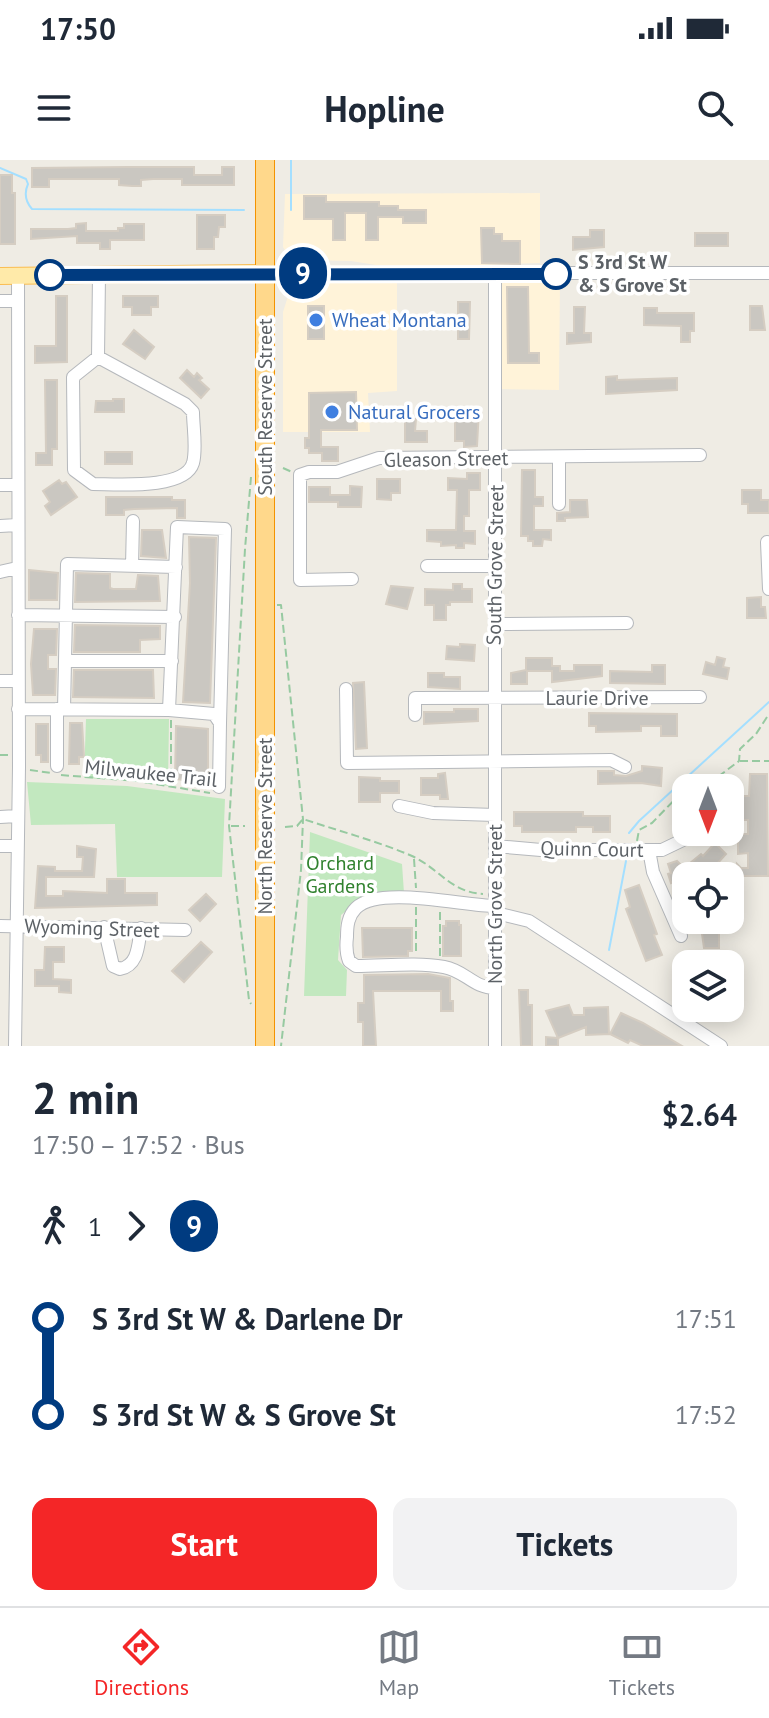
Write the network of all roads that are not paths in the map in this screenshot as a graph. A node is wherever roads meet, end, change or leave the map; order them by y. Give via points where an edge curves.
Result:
1 (265, 160) edge
2 (264, 273) junction
3 (769, 273) edge
4 (495, 274) junction
5 (99, 275) junction
6 (0, 276) edge
7 (18, 276) junction
8 (0, 301) edge
9 (18, 301) junction
10 (98, 357) junction
11 (700, 455) dead end
12 (559, 457) junction
13 (497, 458) junction
14 (0, 485) edge
15 (18, 485) junction
16 (559, 504) dead end
17 (133, 521) dead end
18 (17, 525) junction
19 (0, 526) edge
20 (767, 542) edge
21 (132, 566) junction
22 (427, 566) dead end
23 (496, 566) junction
24 (176, 567) junction
25 (17, 568) junction
26 (0, 572) edge
27 (352, 579) dead end
28 (769, 589) edge
29 (265, 605) joint
30 (18, 615) junction
31 (66, 616) junction
32 (175, 617) junction
33 (627, 623) dead end
34 (495, 624) junction
35 (65, 661) junction
36 (172, 661) junction
37 (0, 681) edge
38 (18, 681) junction
39 (346, 689) dead end
40 (700, 697) dead end
41 (494, 698) junction
42 (18, 709) junction
43 (60, 709) junction
44 (170, 714) junction
45 (415, 715) dead end
46 (220, 723) junction
47 (495, 761) junction
48 (57, 766) dead end
49 (625, 767) dead end
50 (218, 790) road end
51 (399, 806) dead end
52 (495, 815) junction
53 (17, 816) junction
54 (0, 817) edge
55 (672, 845) edge
56 (0, 846) edge
57 (17, 846) junction
58 (495, 846) junction
59 (649, 850) junction
60 (496, 905) junction
61 (0, 926) edge
62 (16, 926) junction
63 (104, 927) junction
64 (141, 928) junction
65 (185, 930) dead end
66 (681, 936) dead end
67 (495, 988) junction
68 (15, 1046) edge
69 (265, 1046) edge
70 (495, 1046) edge
71 (721, 1046) edge

1 - 2 highway, South Reserve Street
2 - 4 street
2 - 5 main road
2 - 29 highway, South Reserve Street
3 - 4 street
4 - 13 street, South Grove Street
5 - 7 main road
5 - 10 street
6 - 7 main road
7 - 9 street
8 - 9 street
9 - 15 street
10 - 10 street via 73,377 74,470 93,484 172,481 186,475 193,463 193,412
11 - 12 street, Gleason Street
12 - 13 street, Gleason Street
12 - 16 street
13 - 23 street, South Grove Street
13 - 27 street, Gleason Street via 379,458 337,472 300,475 300,580
14 - 15 street
15 - 18 street
17 - 21 street
18 - 19 street
18 - 25 street
20 - 28 street
21 - 24 street
21 - 31 street via 67,564
22 - 23 street
23 - 34 street, South Grove Street
24 - 32 street
24 - 46 street via 177,527 225,529
25 - 26 street
25 - 30 street
29 - 69 highway, North Reserve Street
30 - 31 street
30 - 38 street
31 - 32 street
31 - 35 street
32 - 36 street
33 - 34 street
34 - 41 street, South Grove Street
35 - 36 street
35 - 43 street
36 - 44 street
37 - 38 street
38 - 42 street
39 - 47 street via 347,763
40 - 41 street, Laurie Drive
41 - 45 street, Laurie Drive via 415,698
41 - 47 street, South Grove Street
42 - 43 street
42 - 53 street
43 - 44 street
43 - 48 street
44 - 46 street via 214,714
46 - 50 street
47 - 49 street via 611,760
47 - 52 street, North Grove Street
51 - 52 street
52 - 58 street, North Grove Street
53 - 54 street
53 - 57 street
55 - 59 street, Quinn Court
56 - 57 street
57 - 62 street
58 - 59 street, Quinn Court
58 - 60 street, North Grove Street
59 - 66 street
60 - 67 street, North Grove Street
60 - 67 street via 439,898 363,902 349,916 346,944 349,961 356,966 444,967 480,988
60 - 71 street
61 - 62 street, Wyoming Street
62 - 63 street, Wyoming Street
62 - 68 street
63 - 64 street, Wyoming Street
63 - 64 street via 110,960 120,969 136,957
64 - 65 street, Wyoming Street
67 - 70 street, North Grove Street

